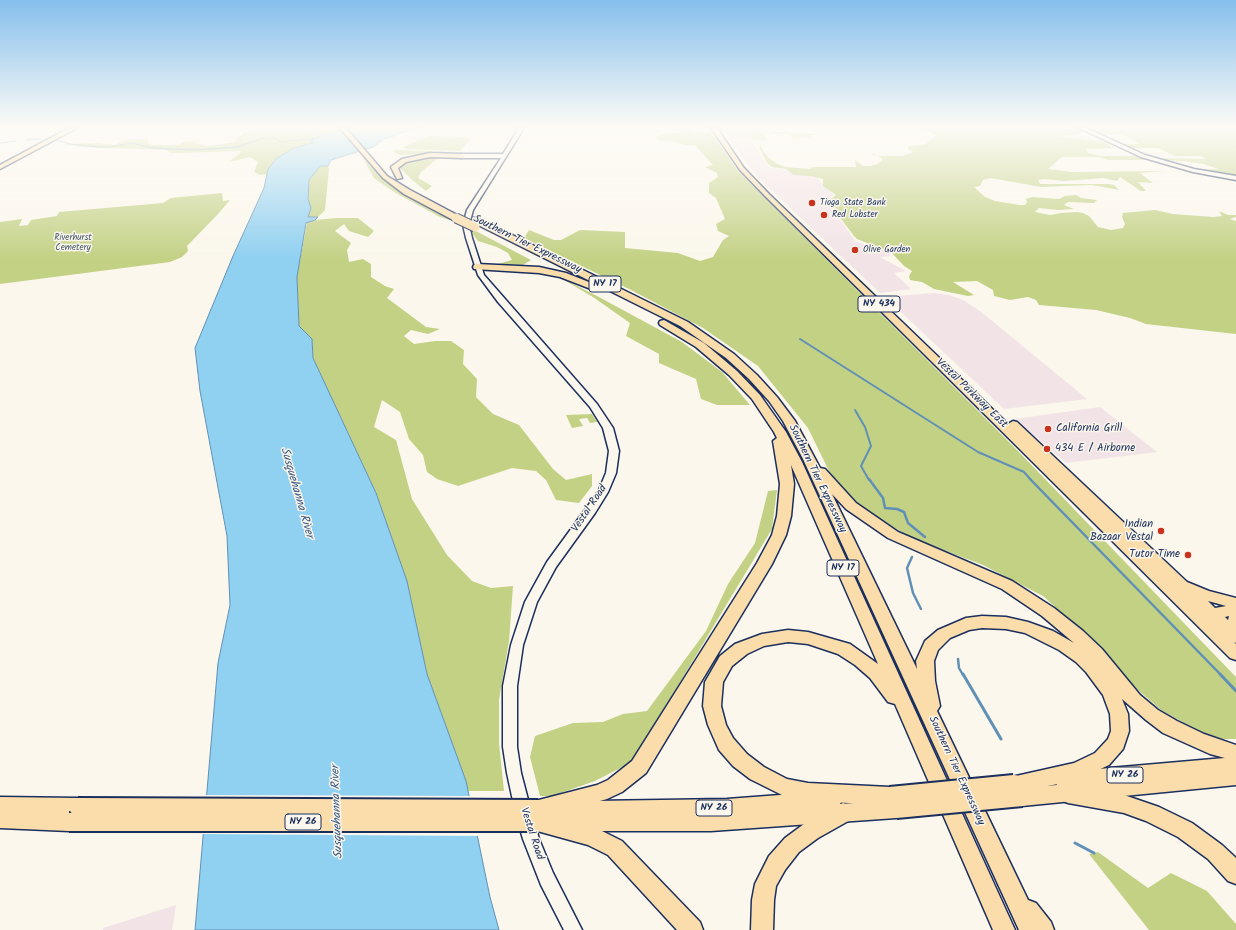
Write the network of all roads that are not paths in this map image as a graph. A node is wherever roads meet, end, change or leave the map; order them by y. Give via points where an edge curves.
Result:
1 (380, 171) edge
2 (392, 171) edge
3 (396, 171) edge
4 (494, 171) edge
5 (744, 171) edge
6 (751, 171) edge
7 (1201, 171) edge
8 (399, 178) junction
9 (1236, 178) edge
10 (457, 215) junction
11 (475, 223) junction
12 (477, 267) junction
13 (592, 286) junction
14 (768, 413) junction
15 (809, 459) junction
16 (1177, 580) junction
17 (1235, 604) edge
18 (1201, 611) junction
19 (1236, 617) edge
20 (1236, 625) edge
21 (1236, 637) edge
22 (1236, 654) edge
23 (933, 722) junction
24 (912, 725) junction
25 (1236, 753) edge
26 (1236, 765) edge
27 (1236, 778) edge
28 (1018, 791) junction
29 (1068, 794) junction
30 (893, 802) junction
31 (0, 806) edge
32 (843, 813) junction
33 (74, 814) junction
34 (538, 816) junction
35 (0, 819) edge
36 (1236, 873) edge
37 (1014, 894) junction
38 (990, 898) junction
39 (573, 930) edge
40 (692, 930) edge
41 (762, 930) edge
42 (996, 930) edge
43 (1004, 930) edge
44 (1031, 930) edge
45 (1043, 930) edge

1 - 10 highway, Southern Tier Expressway / NY 17 via 393,183
2 - 8 highway, Southern Tier Expressway / NY 17
3 - 8 highway
4 - 12 street, Vestal Road via 467,218 466,225
5 - 18 main road, Vestal Parkway East / NY 434
6 - 16 main road, Vestal Parkway East / NY 434
7 - 9 street
8 - 10 highway, Southern Tier Expressway / NY 17
10 - 11 highway, Southern Tier Expressway / NY 17, bridge
11 - 13 highway, Southern Tier Expressway / NY 17
11 - 15 highway, Southern Tier Expressway / NY 17 via 658,310 719,347 742,366 773,399
12 - 13 highway via 540,270
12 - 39 street, Vestal Road via 492,289 599,413 610,433 614,452 611,473 603,492 551,565 531,602 517,645 510,686 510,747 524,815 547,879
13 - 14 highway, Southern Tier Expressway / NY 17 via 667,324 704,348 734,373
14 - 24 highway, Southern Tier Expressway / NY 17 via 796,462
14 - 34 highway via 778,438 787,484 779,535 764,564 639,767 625,779 600,793
15 - 23 highway, Southern Tier Expressway / NY 17
15 - 25 highway via 841,496 871,522 918,547 1007,585 1077,635 1134,700 1152,715 1197,740
16 - 17 main road via 1205,595
16 - 18 main road, Vestal Parkway East / NY 434
17 - 18 main road
18 - 21 main road, Vestal Parkway East / NY 434
18 - 22 main road, Vestal Parkway East / NY 434
19 - 20 main road
23 - 28 highway via 925,661 931,646 949,630 982,622 1006,623 1047,636 1082,657 1101,676 1111,692 1119,714 1120,731 1116,743 1102,758 1077,771
23 - 37 highway, Southern Tier Expressway / NY 17
24 - 30 highway via 893,695 862,660 844,649 808,638 779,637 762,640 741,649 726,661 714,682 712,706 717,725 726,744 740,760 757,773 784,787
24 - 38 highway, Southern Tier Expressway / NY 17
26 - 28 main road, NY 26
27 - 29 main road, NY 26
28 - 29 main road, NY 26
28 - 30 main road, NY 26, bridge
29 - 36 highway via 1124,804 1152,814 1201,841
30 - 32 main road, NY 26
30 - 34 main road, NY 26 via 594,810
31 - 33 main road, NY 26
32 - 34 main road, NY 26 via 711,822
32 - 41 highway via 792,845 777,863 766,884
33 - 34 main road, NY 26, bridge
33 - 35 main road, NY 26
34 - 40 highway via 592,836 615,848
37 - 44 highway, Southern Tier Expressway / NY 17
37 - 45 highway
38 - 42 highway
38 - 43 highway, Southern Tier Expressway / NY 17

